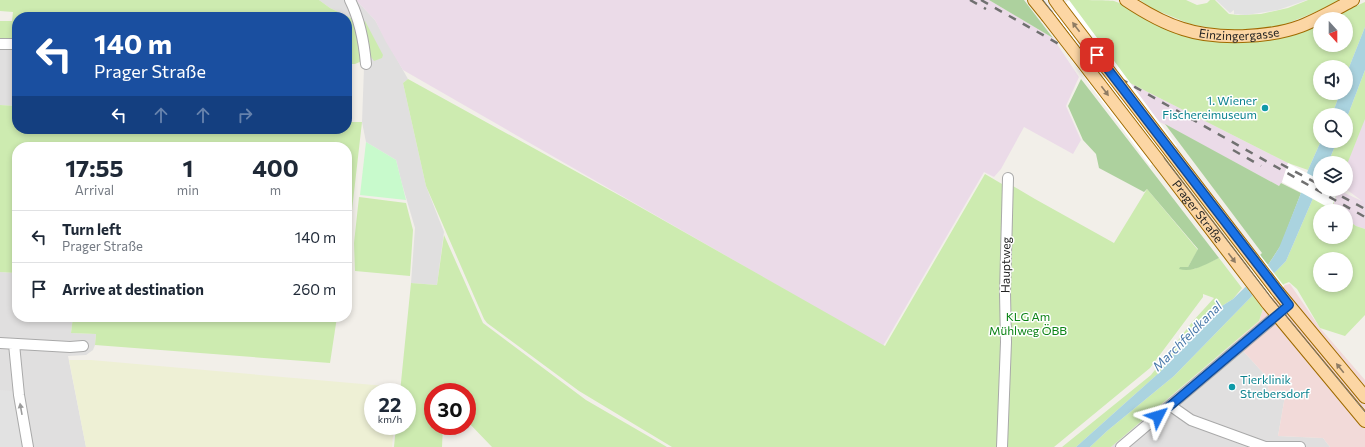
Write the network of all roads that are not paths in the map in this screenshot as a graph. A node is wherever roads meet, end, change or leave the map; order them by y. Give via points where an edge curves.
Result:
1 (350, 0) edge
2 (1034, 0) edge
3 (1126, 0) edge
4 (1354, 0) edge
5 (1058, 3) edge
6 (0, 44) edge
7 (12, 44) edge
8 (366, 64) dead end
9 (1008, 178) dead end
10 (1289, 305) junction
11 (1278, 316) junction
12 (0, 343) edge
13 (14, 344) junction
14 (83, 346) dead end
15 (1365, 398) edge
16 (1170, 406) junction
17 (1365, 421) edge
18 (28, 447) edge
19 (1002, 447) edge
20 (1121, 447) edge
21 (1265, 447) edge
22 (1300, 447) edge

1 - 8 street via 360,25
2 -> 11 main road, Prager Straße, bridge
3 - 4 main road, Einzingergasse via 1147,14 1184,30 1216,36 1262,35 1300,26
10 -> 5 main road, Prager Straße, bridge
6 - 7 street
9 - 19 street, Hauptweg
10 - 11 street
15 -> 10 main road, Prager Straße
11 - 16 street
11 - 17 main road, Prager Straße
12 - 13 street
13 - 14 street
18 -> 13 street
16 - 20 street
16 - 21 street via 1191,420
21 - 22 street

